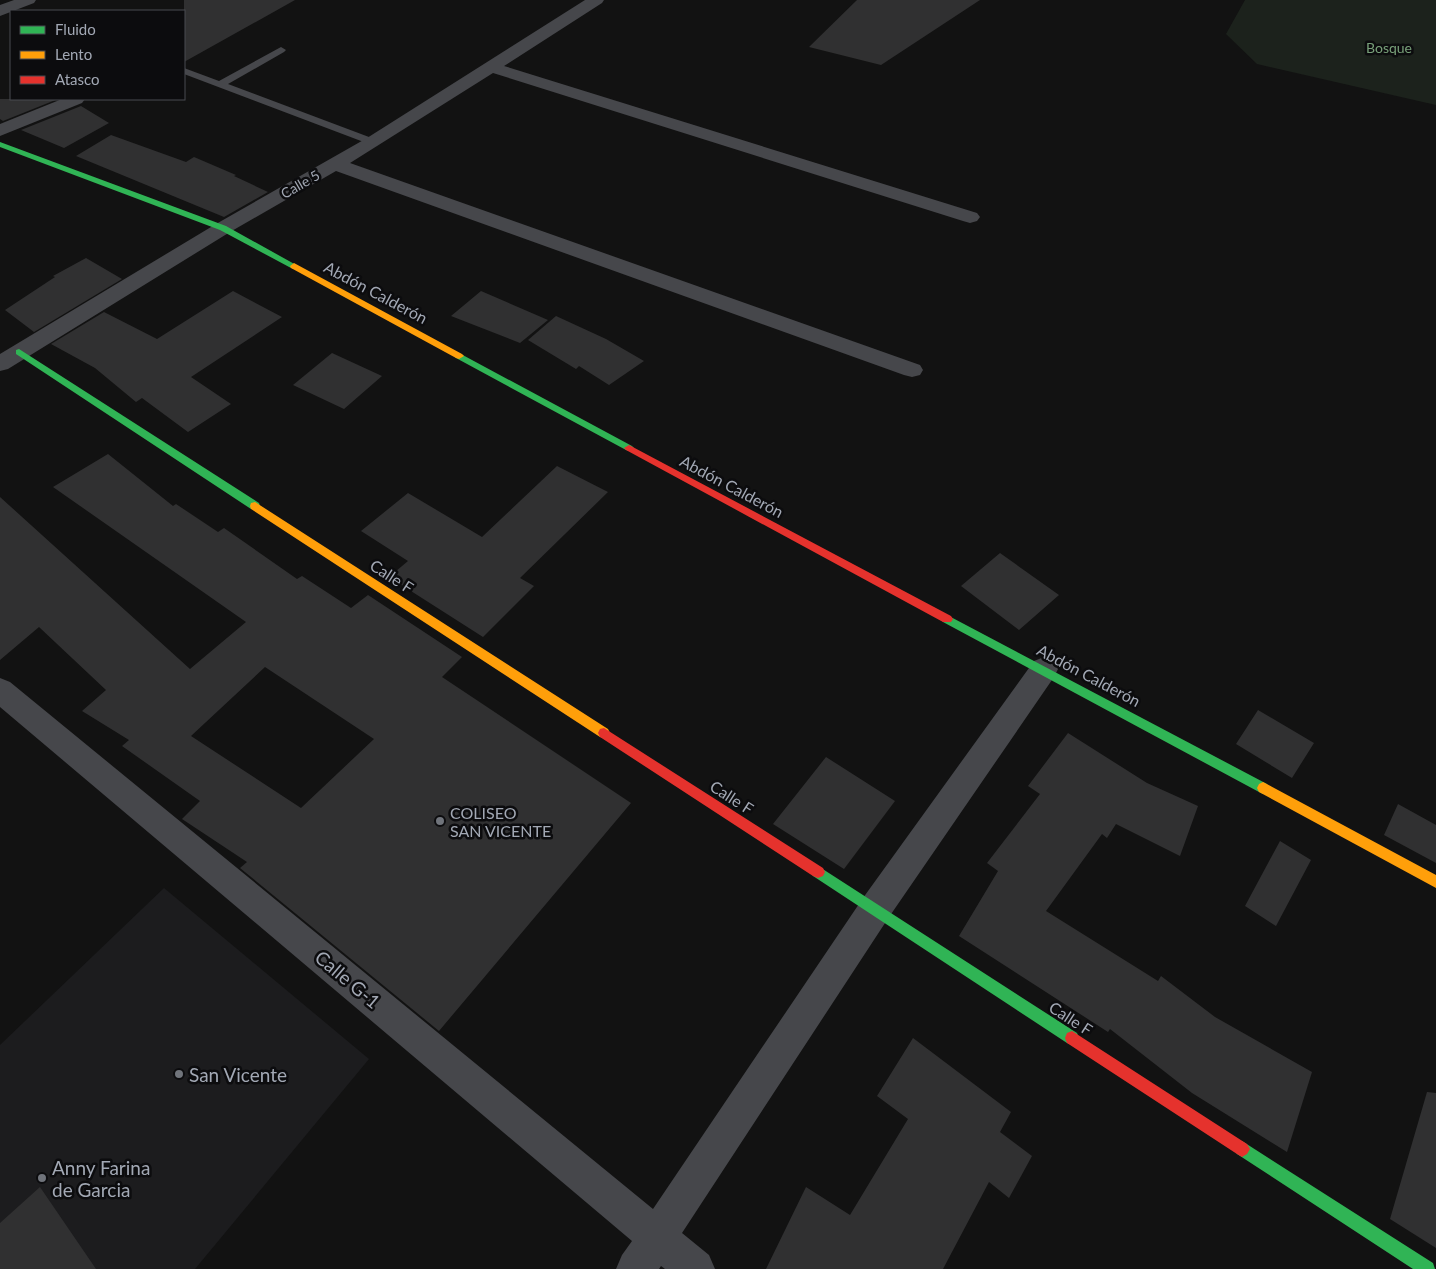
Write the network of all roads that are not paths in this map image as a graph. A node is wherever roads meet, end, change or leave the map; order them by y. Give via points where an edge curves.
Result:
1 (28, 0) edge
2 (596, 0) edge
3 (0, 11) edge
4 (281, 50) dead end
5 (491, 67) junction
6 (185, 72) edge
7 (220, 84) junction
8 (74, 100) edge
9 (0, 131) edge
10 (373, 142) junction
11 (0, 144) edge
12 (335, 164) junction
13 (970, 217) dead end
14 (223, 228) junction
15 (19, 352) junction
16 (0, 364) edge
17 (912, 370) dead end
18 (1044, 669) junction
19 (0, 690) edge
20 (1436, 882) edge
21 (875, 909) junction
22 (658, 1236) junction
23 (636, 1269) edge
24 (696, 1269) edge
25 (1427, 1269) edge

1 - 3 street
2 - 5 street, Calle 5
4 - 7 lane
5 - 10 street, Calle 5
5 - 13 street
6 - 7 lane
7 - 10 lane
8 - 9 street
10 - 12 street, Calle 5
11 - 14 street, Abdón Calderón
12 - 14 street, Calle 5
12 - 17 street
14 - 15 street, Calle 5
14 - 18 street, Abdón Calderón via 833,559
15 - 16 street, Calle 5
15 - 21 street, Calle F
18 - 20 street, Abdón Calderón
18 - 21 street
19 - 22 street, Calle G-1
21 - 22 street
21 - 25 street, Calle F
22 - 23 street
22 - 24 street, Calle G-1

